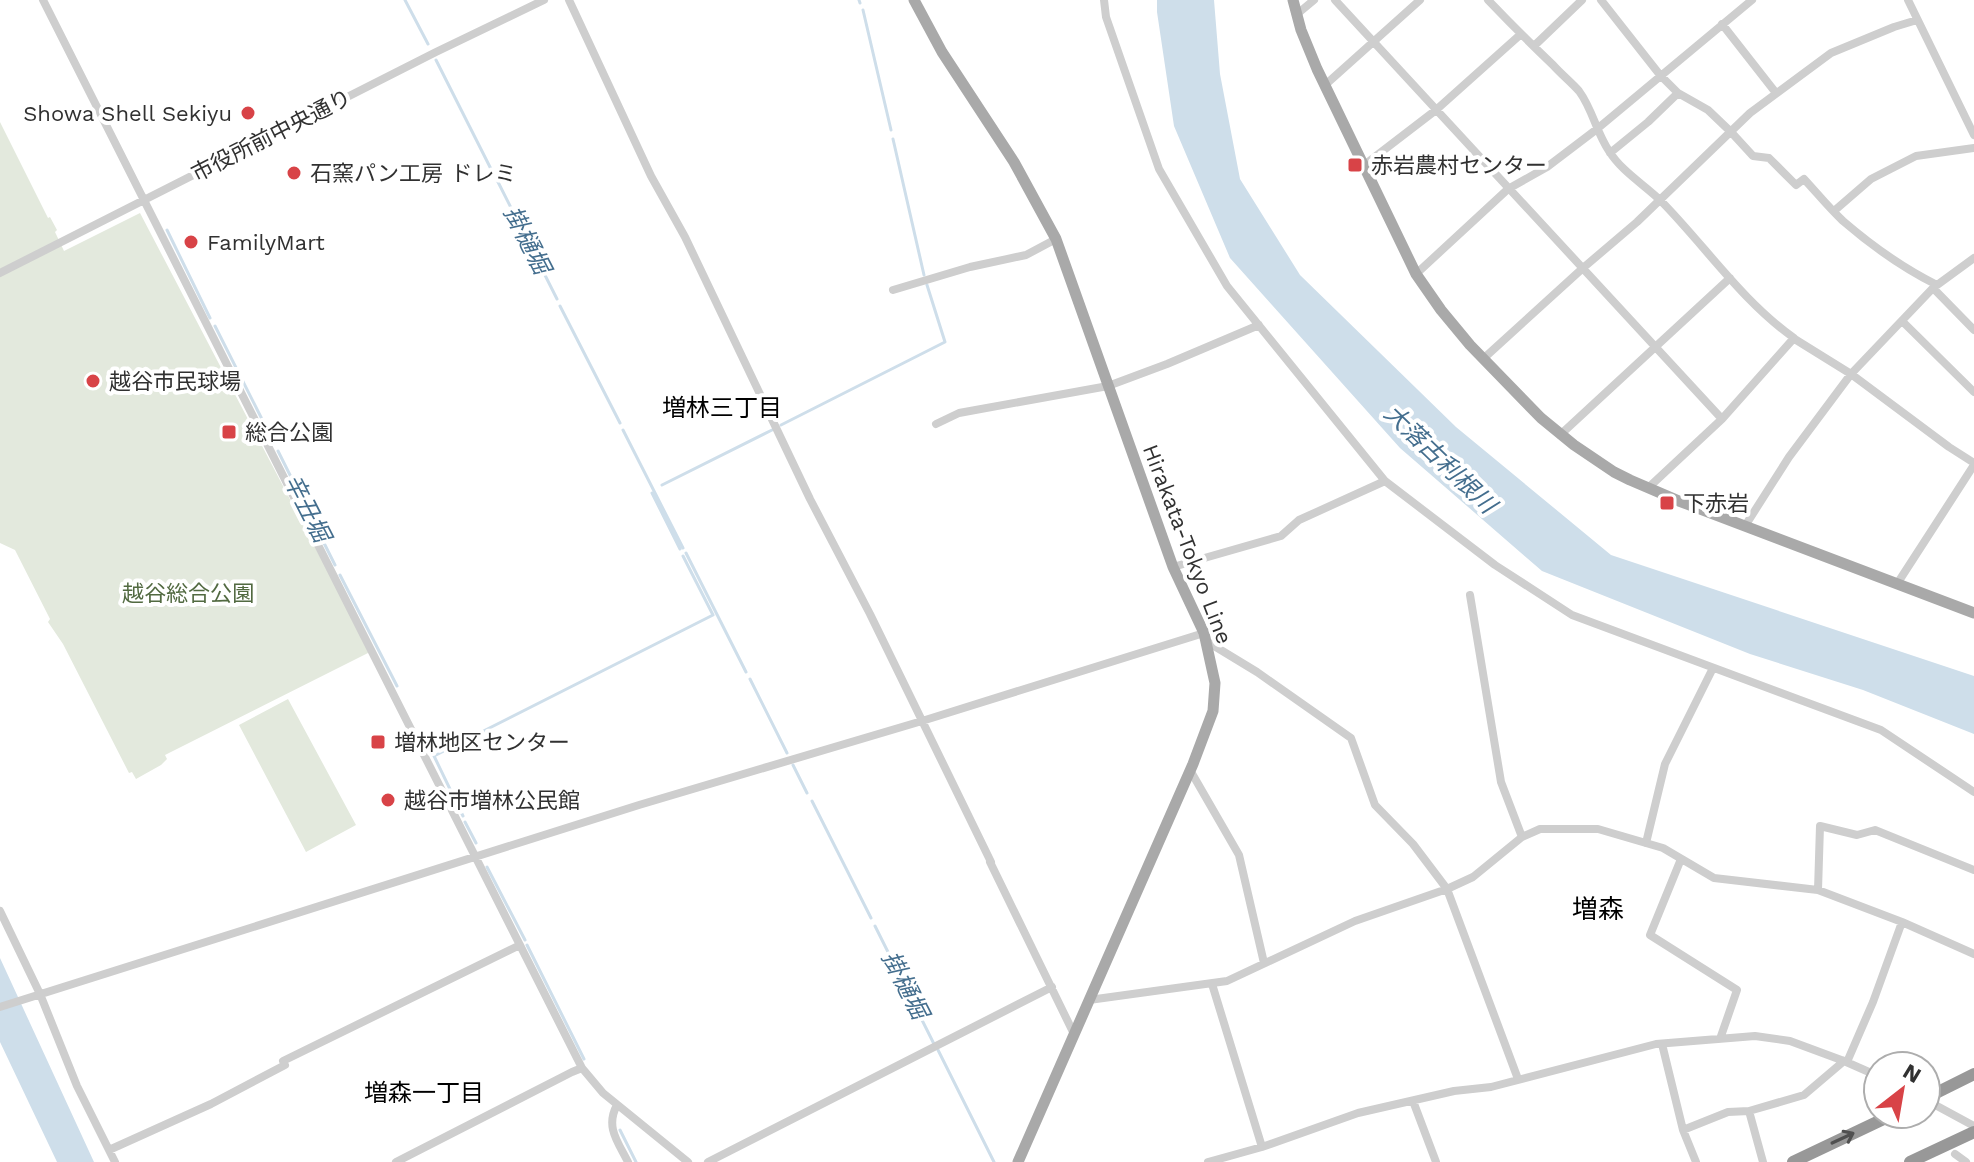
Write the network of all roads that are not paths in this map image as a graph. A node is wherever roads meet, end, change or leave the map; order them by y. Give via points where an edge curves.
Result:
1 (43, 0) edge
2 (544, 0) edge
3 (569, 0) edge
4 (914, 0) edge
5 (1104, 0) edge
6 (1293, 0) edge
7 (1314, 0) edge
8 (1335, 0) edge
9 (1420, 0) edge
10 (1488, 0) edge
11 (1582, 0) edge
12 (1601, 0) edge
13 (1752, 0) edge
14 (1908, 0) edge
15 (1296, 15) junction
16 (1917, 20) junction
17 (1722, 24) junction
18 (1521, 34) junction
19 (1373, 42) junction
20 (1534, 46) junction
21 (1660, 75) junction
22 (1324, 86) junction
23 (1678, 93) junction
24 (1776, 93) junction
25 (1436, 110) junction
26 (1597, 129) junction
27 (1731, 132) junction
28 (1974, 135) edge
29 (1974, 148) edge
30 (1610, 153) junction
31 (1363, 166) junction
32 (1508, 189) junction
33 (144, 200) junction
34 (1660, 200) junction
35 (1834, 211) junction
36 (1056, 239) junction
37 (1974, 258) edge
38 (1583, 268) junction
39 (0, 273) edge
40 (1416, 274) junction
41 (1730, 278) junction
42 (1935, 287) junction
43 (893, 290) dead end
44 (1902, 321) junction
45 (1259, 325) junction
46 (1974, 330) edge
47 (1793, 338) junction
48 (1655, 346) junction
49 (1483, 359) junction
50 (1851, 374) junction
51 (1108, 386) junction
52 (1974, 392) edge
53 (1722, 419) junction
54 (936, 424) dead end
55 (1560, 435) junction
56 (1974, 464) edge
57 (1385, 481) junction
58 (1648, 488) junction
59 (1745, 526) junction
60 (1173, 567) junction
61 (1897, 584) junction
62 (1470, 595) dead end
63 (1974, 613) edge
64 (1205, 637) junction
65 (1713, 668) junction
66 (922, 721) junction
67 (1190, 770) junction
68 (1974, 792) edge
69 (1522, 837) junction
70 (1646, 843) junction
71 (475, 856) junction
72 (1681, 859) junction
73 (1974, 870) edge
74 (1447, 889) junction
75 (1818, 890) junction
76 (0, 911) edge
77 (1902, 922) junction
78 (520, 945) junction
79 (1974, 954) edge
80 (1264, 963) junction
81 (1212, 984) junction
82 (1052, 987) junction
83 (37, 994) junction
84 (1089, 1000) junction
85 (0, 1007) edge
86 (1074, 1034) junction
87 (1720, 1039) junction
88 (1662, 1044) junction
89 (1846, 1061) junction
90 (582, 1068) junction
91 (1862, 1068) edge
92 (1974, 1074) edge
93 (1518, 1079) junction
94 (1942, 1091) edge
95 (1413, 1101) junction
96 (617, 1105) junction
97 (1942, 1109) edge
98 (1749, 1111) junction
99 (1862, 1129) edge
100 (1974, 1129) edge
101 (1683, 1130) junction
102 (1262, 1147) junction
103 (109, 1150) junction
104 (1955, 1154) dead end
105 (1220, 1161) edge
106 (115, 1162) edge
107 (396, 1162) edge
108 (628, 1162) edge
109 (688, 1162) edge
110 (708, 1162) edge
111 (1018, 1162) edge
112 (1208, 1162) edge
113 (1436, 1162) edge
114 (1696, 1162) edge
115 (1763, 1162) edge
116 (1793, 1162) edge
117 (1910, 1162) edge
118 (1966, 1162) edge

1 - 33 street
2 - 33 street, 市役所前中央通り
3 - 66 street
4 - 36 main road, Hirakata-Tokyo Line
5 - 45 street via 1159,169 1227,286
6 - 15 main road
7 - 15 street
8 - 19 street
9 - 19 street
10 - 18 street
11 - 20 street
12 - 21 street
13 - 17 street
14 - 16 street
15 - 22 main road
16 - 24 street via 1831,53
16 - 28 street
17 - 21 street
17 - 24 street
18 - 20 street
18 - 25 street
19 - 22 street
19 - 25 street
20 - 26 street via 1578,90
21 - 23 street
21 - 26 street
22 - 31 main road
23 - 27 street via 1708,110
23 - 30 street
24 - 27 street
25 - 31 street
25 - 32 street
26 - 30 street
26 - 32 street
27 - 34 street
27 - 35 street via 1753,156 1769,158 1796,185 1804,179
29 - 35 street via 1916,156 1871,179
30 - 34 street
31 - 40 main road
32 - 38 street
32 - 40 street
33 - 39 street, 市役所前中央通り
33 - 71 street
34 - 38 street
34 - 41 street
35 - 42 street
36 - 43 street via 1026,255
36 - 51 main road, Hirakata-Tokyo Line
37 - 42 street
38 - 48 street
38 - 49 street
40 - 49 main road
41 - 47 street
41 - 48 street
42 - 44 street
42 - 46 street
44 - 50 street
44 - 52 street
45 - 51 street
45 - 57 street
47 - 50 street
47 - 53 street
48 - 53 street
48 - 55 street
49 - 55 main road
50 - 56 street
50 - 59 street
51 - 54 street via 959,413
51 - 60 main road, Hirakata-Tokyo Line
53 - 58 street
55 - 58 main road
56 - 61 street
57 - 60 street via 1299,520 1281,536
57 - 65 street via 1495,565 1572,615
58 - 59 main road
59 - 61 main road
60 - 64 main road, Hirakata-Tokyo Line
61 - 63 main road
62 - 69 street via 1501,782
64 - 66 street
64 - 67 main road, Hirakata-Tokyo Line via 1215,683 1213,711
64 - 74 street via 1351,738 1375,805
65 - 68 street via 1881,730
65 - 70 street via 1665,764
66 - 71 street
66 - 82 street
67 - 80 street via 1239,855
67 - 84 main road, Hirakata-Tokyo Line
69 - 70 street via 1540,829 1598,829
69 - 74 street via 1473,877
70 - 72 street
71 - 78 street
71 - 83 street
72 - 75 street via 1714,878
72 - 87 street via 1650,935 1737,990
73 - 75 street via 1875,830 1857,835 1820,826
74 - 80 street via 1355,921
74 - 93 street
75 - 77 street
76 - 83 street
77 - 79 street
77 - 89 street
78 - 90 street
78 - 103 street via 211,1104
80 - 81 street
81 - 84 street
81 - 102 street
82 - 86 street
82 - 110 street
83 - 85 street
83 - 103 street
84 - 86 main road, Hirakata-Tokyo Line
86 - 111 main road, Hirakata-Tokyo Line
87 - 88 street
87 - 89 street via 1790,1041
88 - 93 street
88 - 101 street
89 - 91 street
89 - 98 street via 1804,1095
90 - 96 street
90 - 107 street
92 - 94 highway
93 - 95 street
95 - 102 street via 1358,1113
95 - 113 street
96 - 108 street via 611,1123
96 - 109 street
97 - 100 street
98 - 101 street via 1728,1112
98 - 115 street
116 -> 99 highway
100 - 117 highway
101 - 114 street
102 - 105 street
103 - 106 street
104 - 118 street
105 - 112 street

